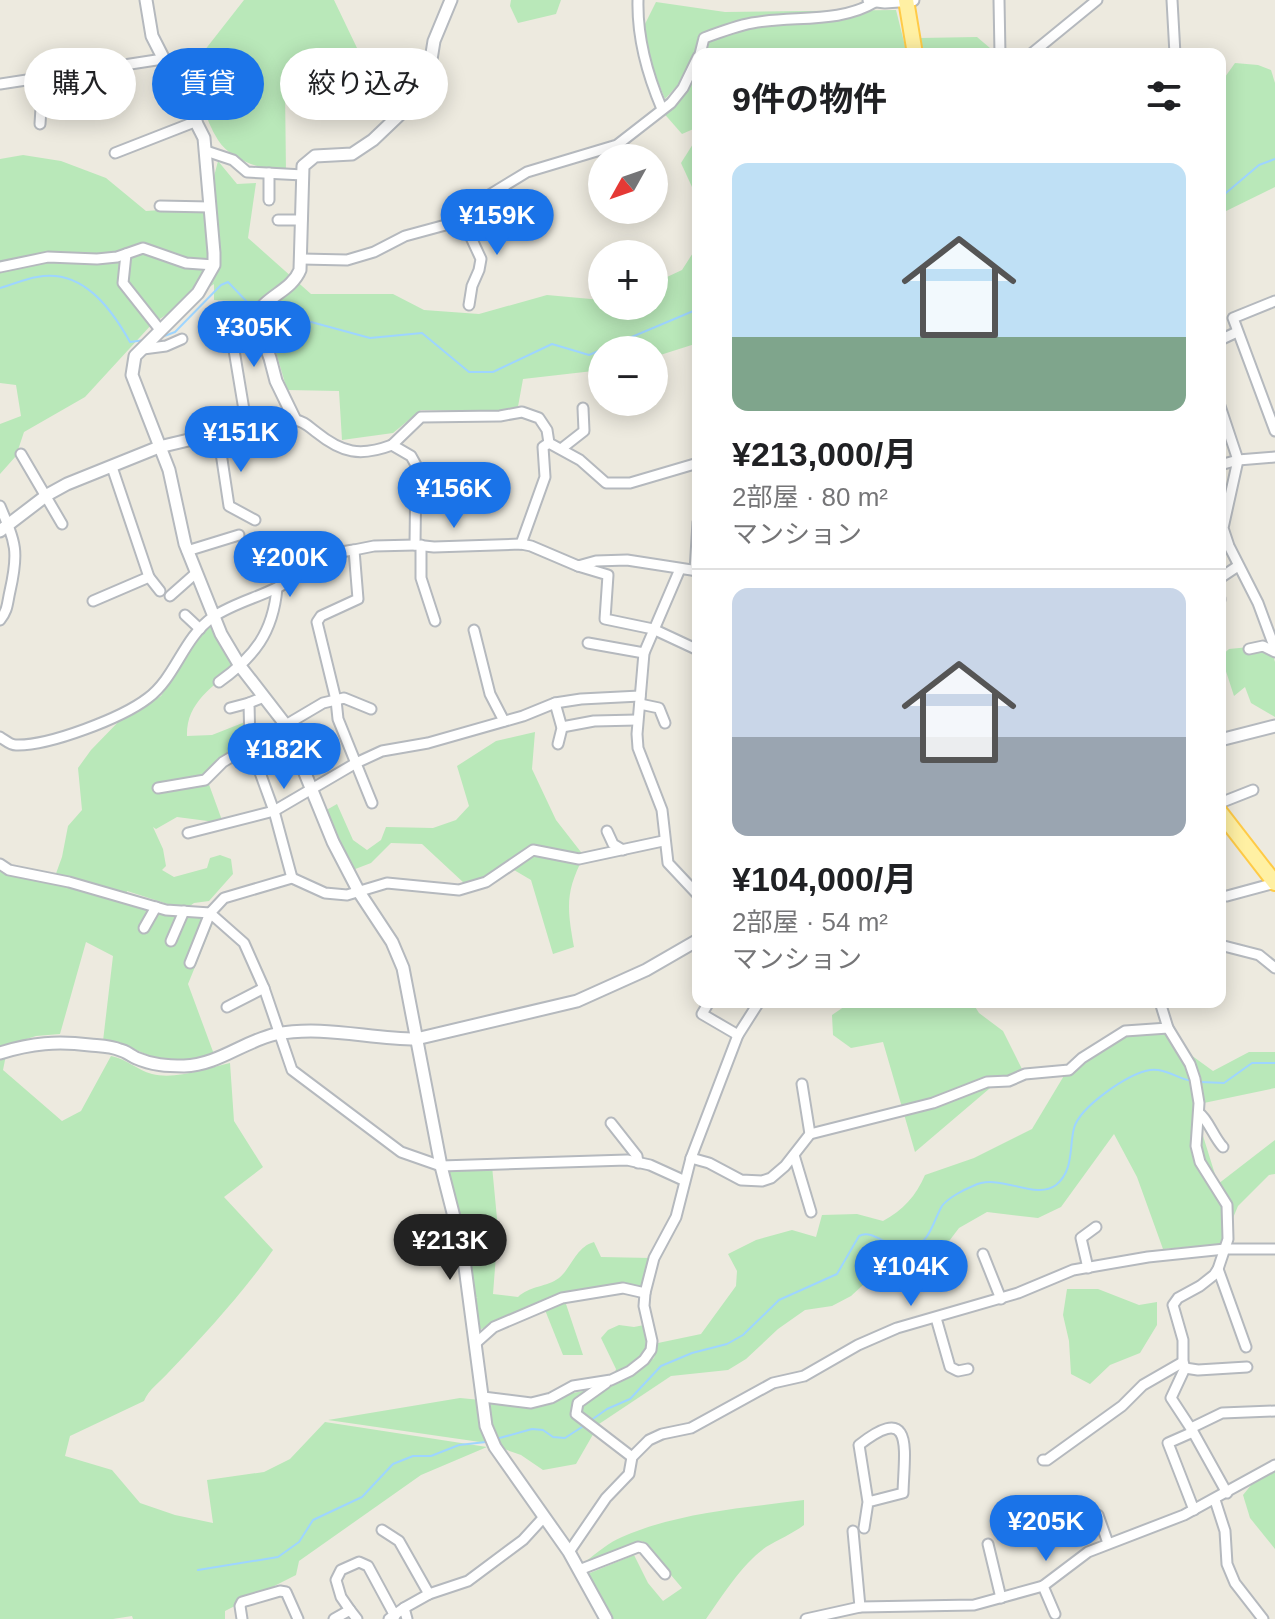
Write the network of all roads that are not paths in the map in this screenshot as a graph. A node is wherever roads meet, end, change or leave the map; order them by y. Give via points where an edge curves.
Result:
1 (146, 0) edge
2 (451, 0) edge
3 (638, 0) edge
4 (906, 0) edge
5 (913, 0) edge
6 (999, 0) edge
7 (1097, 0) edge
8 (1172, 0) edge
9 (872, 1) edge
10 (158, 48) edge
11 (701, 48) edge
12 (914, 48) edge
13 (1000, 48) edge
14 (1038, 48) edge
15 (1175, 48) edge
16 (692, 70) edge
17 (24, 80) edge
18 (0, 84) edge
19 (662, 109) junction
20 (40, 120) edge
21 (197, 121) joint
22 (40, 124) dead end
23 (206, 151) junction
24 (115, 153) dead end
25 (269, 173) junction
26 (303, 175) junction
27 (269, 200) dead end
28 (160, 206) dead end
29 (210, 207) junction
30 (461, 216) junction
31 (278, 220) dead end
32 (302, 220) junction
33 (126, 254) junction
34 (302, 259) junction
35 (214, 265) junction
36 (0, 267) edge
37 (1275, 301) edge
38 (469, 305) dead end
39 (232, 313) dead end
40 (160, 332) junction
41 (1237, 332) junction
42 (1226, 337) edge
43 (182, 339) dead end
44 (146, 346) junction
45 (583, 408) dead end
46 (295, 420) junction
47 (1226, 424) edge
48 (247, 428) junction
49 (1275, 431) edge
50 (218, 433) junction
51 (549, 443) junction
52 (392, 445) junction
53 (159, 447) junction
54 (561, 449) junction
55 (21, 454) dead end
56 (1275, 457) edge
57 (1238, 460) junction
58 (1226, 463) edge
59 (692, 465) edge
60 (112, 467) junction
61 (47, 495) junction
62 (0, 506) edge
63 (255, 520) dead end
64 (62, 524) dead end
65 (1226, 527) edge
66 (4, 529) edge
67 (239, 535) dead end
68 (521, 544) junction
69 (418, 545) junction
70 (1226, 549) edge
71 (354, 550) junction
72 (187, 551) junction
73 (578, 566) junction
74 (1238, 566) junction
75 (680, 569) junction
76 (692, 570) edge
77 (196, 573) junction
78 (1226, 574) edge
79 (149, 577) junction
80 (277, 588) junction
81 (160, 591) dead end
82 (170, 596) dead end
83 (93, 601) dead end
84 (185, 615) dead end
85 (214, 617) junction
86 (0, 620) edge
87 (435, 621) dead end
88 (200, 629) junction
89 (653, 629) junction
90 (474, 630) dead end
91 (588, 643) dead end
92 (692, 647) edge
93 (1249, 649) dead end
94 (1275, 650) edge
95 (644, 653) junction
96 (240, 666) junction
97 (219, 682) dead end
98 (264, 697) junction
99 (336, 700) junction
100 (640, 700) junction
101 (249, 703) junction
102 (555, 703) junction
103 (230, 708) dead end
104 (371, 709) dead end
105 (637, 720) junction
106 (504, 721) junction
107 (665, 723) dead end
108 (285, 724) junction
109 (1275, 726) edge
110 (562, 727) junction
111 (0, 737) edge
112 (1226, 738) edge
113 (558, 744) dead end
114 (250, 745) junction
115 (356, 763) junction
116 (158, 788) dead end
117 (310, 790) junction
118 (1253, 790) dead end
119 (1226, 801) edge
120 (372, 803) dead end
121 (274, 811) junction
122 (1226, 820) edge
123 (607, 831) dead end
124 (188, 833) dead end
125 (663, 841) junction
126 (623, 850) junction
127 (0, 864) edge
128 (292, 878) junction
129 (1275, 883) edge
130 (692, 889) edge
131 (359, 892) junction
132 (1227, 896) dead end
133 (156, 907) junction
134 (184, 911) junction
135 (210, 913) junction
136 (144, 928) dead end
137 (171, 941) dead end
138 (692, 947) edge
139 (1226, 947) edge
140 (190, 963) dead end
141 (1275, 968) edge
142 (264, 988) junction
143 (227, 1007) dead end
144 (706, 1008) edge
145 (755, 1008) edge
146 (1162, 1008) edge
147 (1168, 1028) junction
148 (278, 1034) junction
149 (738, 1035) junction
150 (416, 1039) junction
151 (0, 1053) edge
152 (802, 1084) dead end
153 (1199, 1113) junction
154 (611, 1123) dead end
155 (810, 1134) junction
156 (1223, 1147) dead end
157 (794, 1155) junction
158 (691, 1158) junction
159 (638, 1163) junction
160 (441, 1166) junction
161 (683, 1180) junction
162 (811, 1212) dead end
163 (1096, 1227) dead end
164 (1225, 1249) junction
165 (1275, 1249) edge
166 (983, 1254) dead end
167 (1088, 1268) junction
168 (1218, 1269) junction
169 (645, 1293) junction
170 (1001, 1299) junction
171 (936, 1318) junction
172 (476, 1343) junction
173 (1246, 1347) dead end
174 (1184, 1365) junction
175 (1247, 1367) dead end
176 (968, 1369) dead end
177 (611, 1380) junction
178 (483, 1397) junction
179 (1275, 1411) edge
180 (1192, 1430) junction
181 (632, 1457) junction
182 (1043, 1460) dead end
183 (1275, 1465) edge
184 (1227, 1493) junction
185 (1215, 1500) junction
186 (868, 1502) junction
187 (1194, 1510) junction
188 (1098, 1515) dead end
189 (544, 1517) junction
190 (840, 1529) dead end
191 (862, 1529) junction
192 (382, 1530) dead end
193 (1108, 1543) junction
194 (988, 1544) dead end
195 (569, 1552) junction
196 (579, 1570) junction
197 (665, 1574) dead end
198 (1043, 1586) junction
199 (429, 1594) junction
200 (1001, 1598) junction
201 (860, 1607) junction
202 (350, 1610) junction
203 (406, 1614) edge
204 (1055, 1614) dead end
205 (392, 1618) edge
206 (242, 1619) edge
207 (298, 1619) edge
208 (334, 1619) edge
209 (357, 1619) edge
210 (606, 1619) edge
211 (806, 1619) edge
212 (1263, 1619) edge

1 - 10 street
2 - 26 street via 421,93 352,154 315,156 303,166
3 - 19 street via 642,50
4 - 5 street
4 - 9 street
4 - 12 main road
6 - 13 street
7 - 14 street
8 - 15 street
9 - 11 street via 845,14 730,29 704,38
16 - 19 street
17 - 18 street
19 - 30 street via 617,145 527,172
20 - 22 street
21 - 23 street
21 - 24 street
23 - 25 street via 233,160 247,172
23 - 29 street
25 - 26 street
25 - 27 street
26 - 32 street
28 - 29 street
29 - 35 street
30 - 34 street via 347,260
30 - 38 street via 481,259
31 - 32 street
32 - 34 street
33 - 35 street via 143,248 186,263
33 - 36 street via 48,257
33 - 40 street via 123,283
34 - 46 street via 293,282 255,316
35 - 40 street via 198,293
37 - 41 street via 1233,318
39 - 48 street
40 - 44 street
41 - 42 street
41 - 49 street
43 - 44 street
44 - 53 street via 135,356 132,375
45 - 54 street via 584,431
46 - 48 street
46 - 52 street via 347,452
47 - 57 street
48 - 50 street
50 - 53 street
50 - 63 street via 229,506
51 - 52 street via 539,418 522,412 421,417
51 - 54 street
51 - 68 street via 543,447 545,477
52 - 69 street via 416,465
53 - 60 street
53 - 72 street
54 - 59 street via 606,483 630,483
55 - 61 street
56 - 57 street
57 - 58 street
57 - 65 street
60 - 61 street
60 - 79 street
61 - 64 street
61 - 66 street
62 - 66 street
66 - 86 street via 17,557 9,607
67 - 72 street
68 - 69 street
68 - 73 street
69 - 71 street
69 - 87 street via 421,578
70 - 74 street
71 - 80 street via 315,557
71 - 99 street via 358,599 317,622
72 - 77 street
73 - 75 street via 627,560
73 - 89 street via 608,575 605,619
74 - 78 street
74 - 94 street
75 - 76 street
75 - 89 street
77 - 82 street
77 - 85 street
79 - 81 street
79 - 83 street
80 - 85 street
80 - 96 street via 270,627
84 - 88 street
85 - 88 street
85 - 96 street
88 - 111 street via 164,682 148,698 115,716 82,732 23,744
89 - 92 street
89 - 95 street
90 - 106 street via 490,694
91 - 95 street
93 - 94 street
95 - 100 street
96 - 97 street
96 - 98 street
98 - 101 street
98 - 108 street
99 - 104 street
99 - 108 street
99 - 115 street via 341,730
100 - 102 street
100 - 105 street
100 - 107 street via 659,708
101 - 103 street
101 - 114 street
102 - 106 street
102 - 110 street
105 - 110 street
105 - 125 street via 638,748 662,810
106 - 115 street via 382,751
108 - 114 street
108 - 117 street
109 - 112 street
110 - 113 street
114 - 116 street via 205,780
114 - 121 street
115 - 117 street
115 - 120 street
117 - 121 street
117 - 131 street
118 - 119 street
121 - 124 street
121 - 128 street
122 - 129 main road
123 - 126 street
125 - 126 street
125 - 130 street via 668,863
126 - 131 street via 579,859 533,850 473,888 401,882
127 - 133 street
128 - 131 street via 325,893
128 - 135 street via 224,898
129 - 132 street
131 - 150 street via 398,955
133 - 134 street
133 - 136 street
134 - 135 street
134 - 137 street
135 - 140 street
135 - 142 street via 244,943
138 - 150 street via 577,1001
139 - 141 street via 1259,955
142 - 143 street
142 - 148 street
144 - 149 street via 702,1014
145 - 149 street
146 - 147 street
147 - 153 street via 1190,1064
147 - 155 street via 1125,1031 1069,1070 987,1082 933,1103
148 - 150 street via 325,1030
148 - 151 street via 190,1066 163,1066 122,1050 68,1042 30,1044
148 - 160 street via 292,1070 401,1152
149 - 158 street
150 - 160 street
152 - 155 street
153 - 156 street
153 - 164 street via 1200,1162 1227,1205
154 - 159 street
155 - 157 street
157 - 158 street via 762,1181 741,1180
157 - 162 street
158 - 161 street
159 - 160 street
159 - 161 street
160 - 172 street via 463,1252
161 - 169 street via 676,1217 654,1258
163 - 167 street via 1081,1238
164 - 165 street
164 - 167 street
164 - 168 street
166 - 170 street
167 - 170 street
168 - 173 street
168 - 174 street via 1173,1305
169 - 172 street via 623,1288 562,1298 494,1327
169 - 177 street via 651,1350 630,1371
170 - 171 street
171 - 176 street via 950,1367
171 - 181 street via 897,1328 804,1376 773,1383 691,1428 649,1440
172 - 178 street
174 - 175 street via 1198,1370
174 - 180 street via 1171,1398
174 - 182 street via 1143,1385 1080,1438
177 - 178 street via 573,1386 531,1403
177 - 181 street via 578,1403 576,1414
178 - 189 street via 495,1447
179 - 180 street via 1222,1413
180 - 184 street
180 - 187 street via 1168,1443
181 - 195 street via 629,1474
183 - 184 street
184 - 185 street
185 - 187 street
185 - 212 street via 1225,1531 1227,1564
186 - 186 street via 859,1445 878,1430 900,1430 903,1493
186 - 191 street
187 - 193 street
188 - 193 street
189 - 195 street
189 - 199 street via 523,1540 468,1581
190 - 191 street
191 - 201 street
192 - 199 street via 399,1541
193 - 198 street
194 - 200 street
195 - 196 street
196 - 197 street via 638,1547
196 - 210 street
198 - 200 street
198 - 204 street
199 - 203 street
200 - 201 street via 960,1607
201 - 211 street
202 - 205 street via 336,1580 341,1570 359,1562 368,1566
202 - 208 street
202 - 209 street
203 - 205 street
206 - 207 street via 242,1602 280,1591 286,1592

